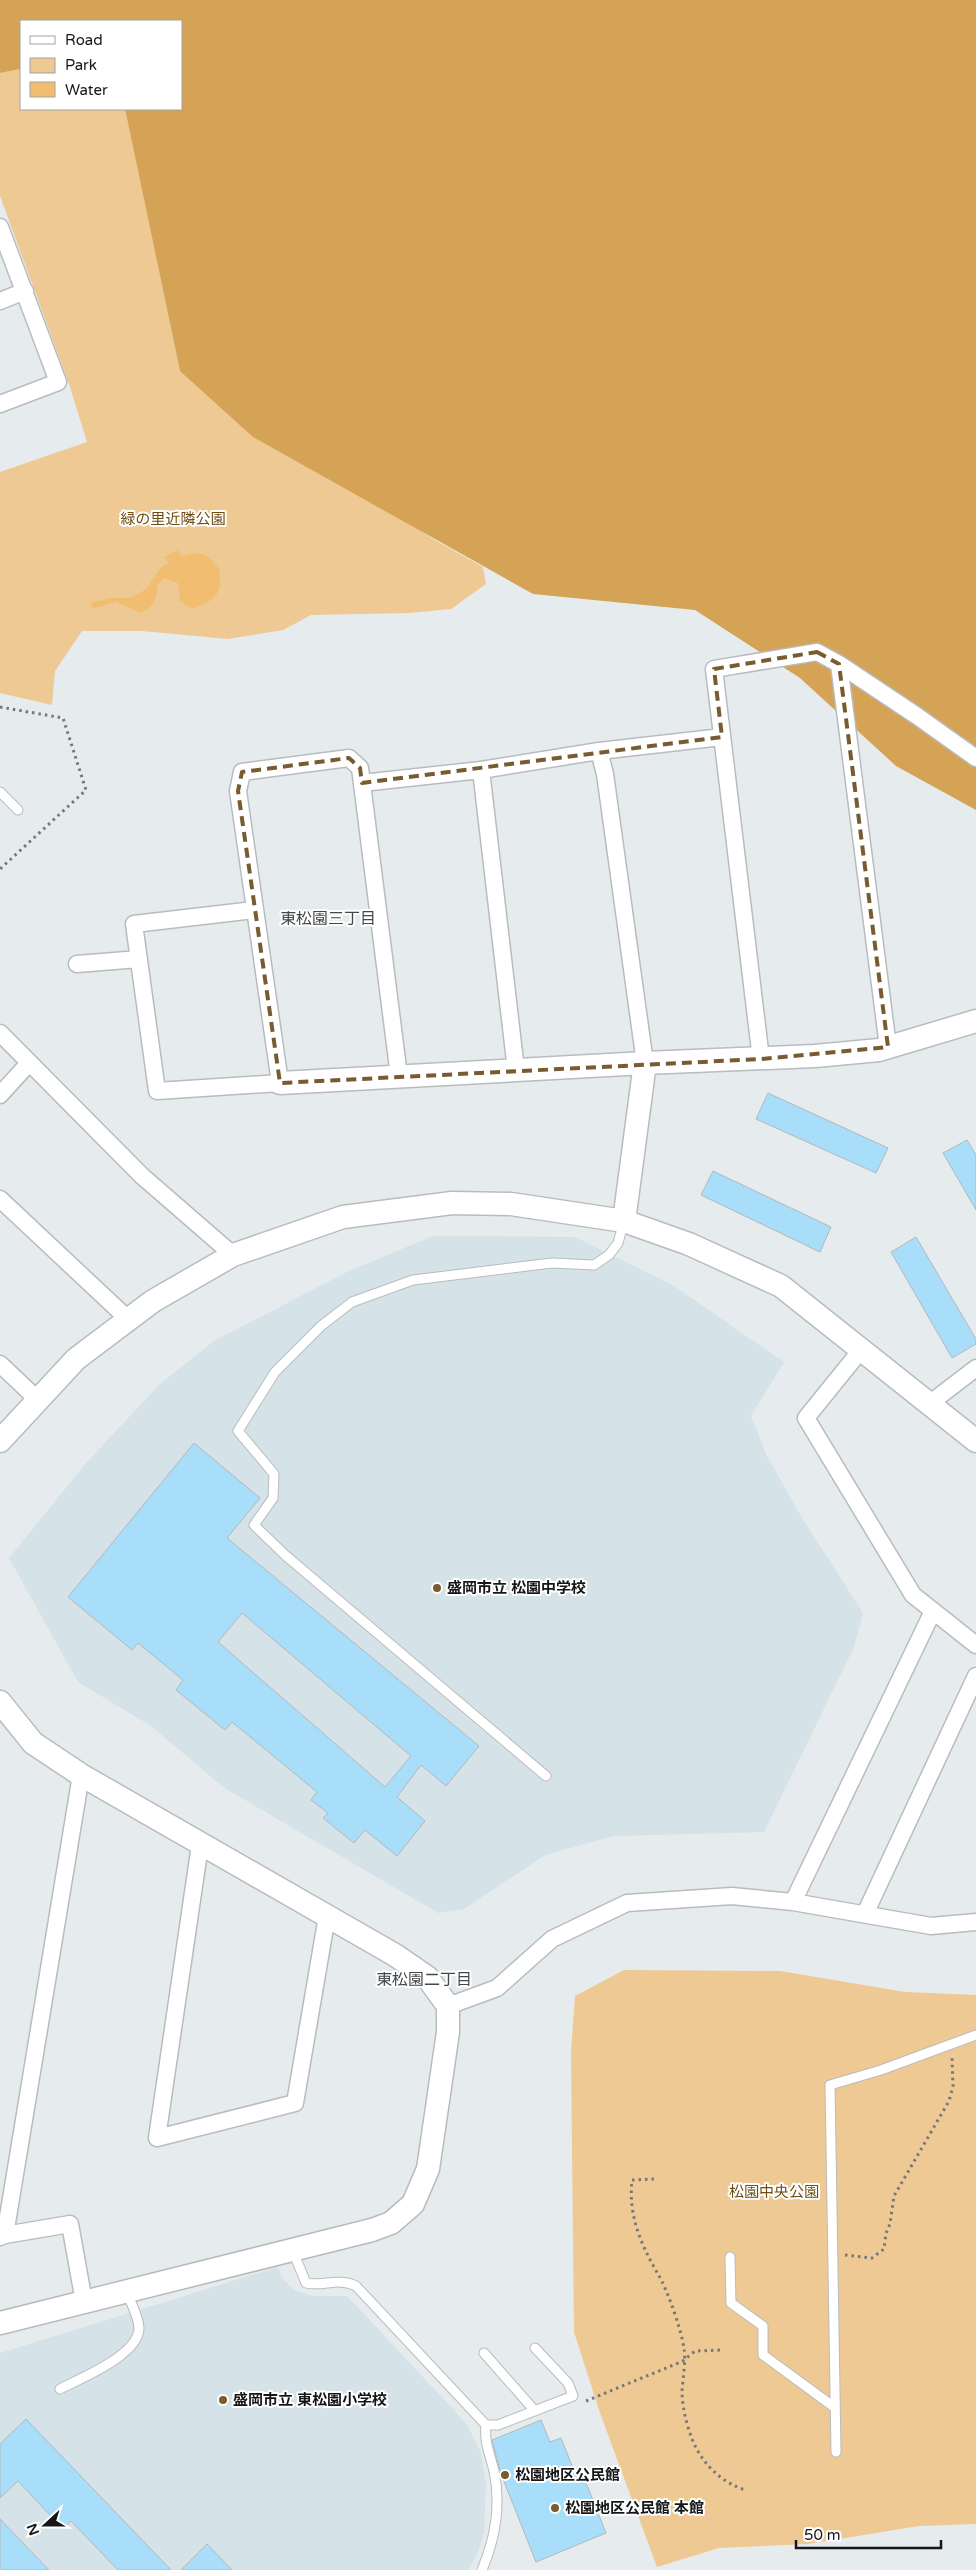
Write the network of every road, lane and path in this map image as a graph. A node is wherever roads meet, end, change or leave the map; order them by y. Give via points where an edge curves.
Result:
1 (0, 227) edge
2 (25, 291) junction
3 (0, 301) edge
4 (0, 404) edge
5 (839, 664) junction
6 (0, 707) edge
7 (722, 737) junction
8 (600, 751) junction
9 (976, 758) edge
10 (481, 770) junction
11 (362, 783) junction
12 (0, 792) edge
13 (18, 810) dead end
14 (0, 869) edge
15 (254, 910) junction
16 (139, 959) junction
17 (78, 964) dead end
18 (976, 1021) edge
19 (0, 1033) edge
20 (888, 1047) junction
21 (761, 1059) junction
22 (29, 1063) junction
23 (645, 1063) junction
24 (516, 1070) junction
25 (399, 1076) junction
26 (280, 1082) junction
27 (0, 1095) edge
28 (0, 1199) edge
29 (624, 1221) junction
30 (233, 1255) junction
31 (129, 1320) junction
32 (861, 1350) junction
33 (0, 1364) edge
34 (976, 1368) edge
35 (38, 1400) junction
36 (929, 1404) junction
37 (0, 1441) edge
38 (976, 1441) edge
39 (933, 1611) junction
40 (976, 1645) edge
41 (976, 1676) edge
42 (0, 1702) edge
43 (80, 1775) junction
44 (546, 1776) dead end
45 (200, 1845) junction
46 (793, 1902) junction
47 (865, 1914) junction
48 (327, 1916) junction
49 (976, 1922) edge
50 (448, 2006) junction
51 (976, 2035) edge
52 (952, 2044) junction
53 (654, 2179) dead end
54 (3, 2236) edge
55 (292, 2249) junction
56 (832, 2254) junction
57 (730, 2257) dead end
58 (127, 2291) junction
59 (84, 2302) junction
60 (0, 2323) edge
61 (535, 2348) dead end
62 (722, 2350) dead end
63 (484, 2352) dead end
64 (683, 2361) junction
65 (60, 2389) dead end
66 (583, 2402) dead end
67 (834, 2407) junction
68 (535, 2411) junction
69 (486, 2425) junction
70 (836, 2452) dead end
71 (745, 2490) dead end
72 (482, 2570) edge

1 - 2 street
2 - 3 street
2 - 4 street via 58,382
5 - 7 street via 817,652 714,669
5 - 9 street
5 - 20 street
6 - 14 path via 64,718 86,790
7 - 8 street
7 - 21 street
8 - 10 street
8 - 23 street
10 - 11 street
10 - 24 street
11 - 15 street via 360,768 348,758 242,772 238,791
11 - 25 street
12 - 13 lane
15 - 16 street via 134,924
15 - 26 street
16 - 17 street
16 - 26 street via 157,1091
18 - 20 street
19 - 22 street
20 - 21 street
21 - 23 street
22 - 27 street
22 - 30 street via 142,1176
23 - 24 street
23 - 29 street
24 - 25 street
25 - 26 street
28 - 31 street
29 - 30 street via 511,1204 452,1203 343,1216
29 - 32 street via 689,1244 780,1286
29 - 44 lane via 618,1243 609,1255 594,1265 552,1263 413,1280 352,1302 321,1326 274,1372 238,1431 274,1474 273,1498 254,1525
30 - 31 street via 187,1280
31 - 35 street via 76,1359
32 - 36 street
32 - 39 street via 806,1418 913,1595
33 - 35 street
34 - 36 street
35 - 37 street
36 - 38 street
39 - 40 street
39 - 46 street
41 - 47 street
42 - 43 street via 33,1743
43 - 45 street
43 - 54 street
45 - 48 street
45 - 48 street via 157,2138 296,2103
46 - 47 street
46 - 50 street via 732,1896 627,1903 552,1939 497,1988
47 - 49 street via 931,1926
48 - 50 street via 428,1977
50 - 55 street via 448,2032 428,2169 413,2204 392,2222 372,2230
51 - 52 lane
52 - 56 path via 953,2086 949,2101 894,2196 884,2249 872,2258
52 - 56 lane via 830,2085
53 - 64 path via 632,2180 631,2200 642,2246 659,2275 680,2331 685,2351
54 - 59 street via 70,2224
55 - 58 street
55 - 69 lane via 306,2283 347,2282 356,2286
56 - 67 lane
57 - 67 lane via 731,2304 763,2326 763,2355
58 - 59 street
58 - 65 lane via 139,2326 138,2338 124,2354
59 - 60 street
61 - 68 lane via 568,2383 573,2396
62 - 64 path via 695,2351
63 - 68 lane
64 - 66 path
64 - 71 path via 682,2393 698,2452 721,2478
67 - 70 lane
68 - 69 lane via 498,2425
69 - 72 lane via 484,2439 494,2469 496,2504 491,2545

